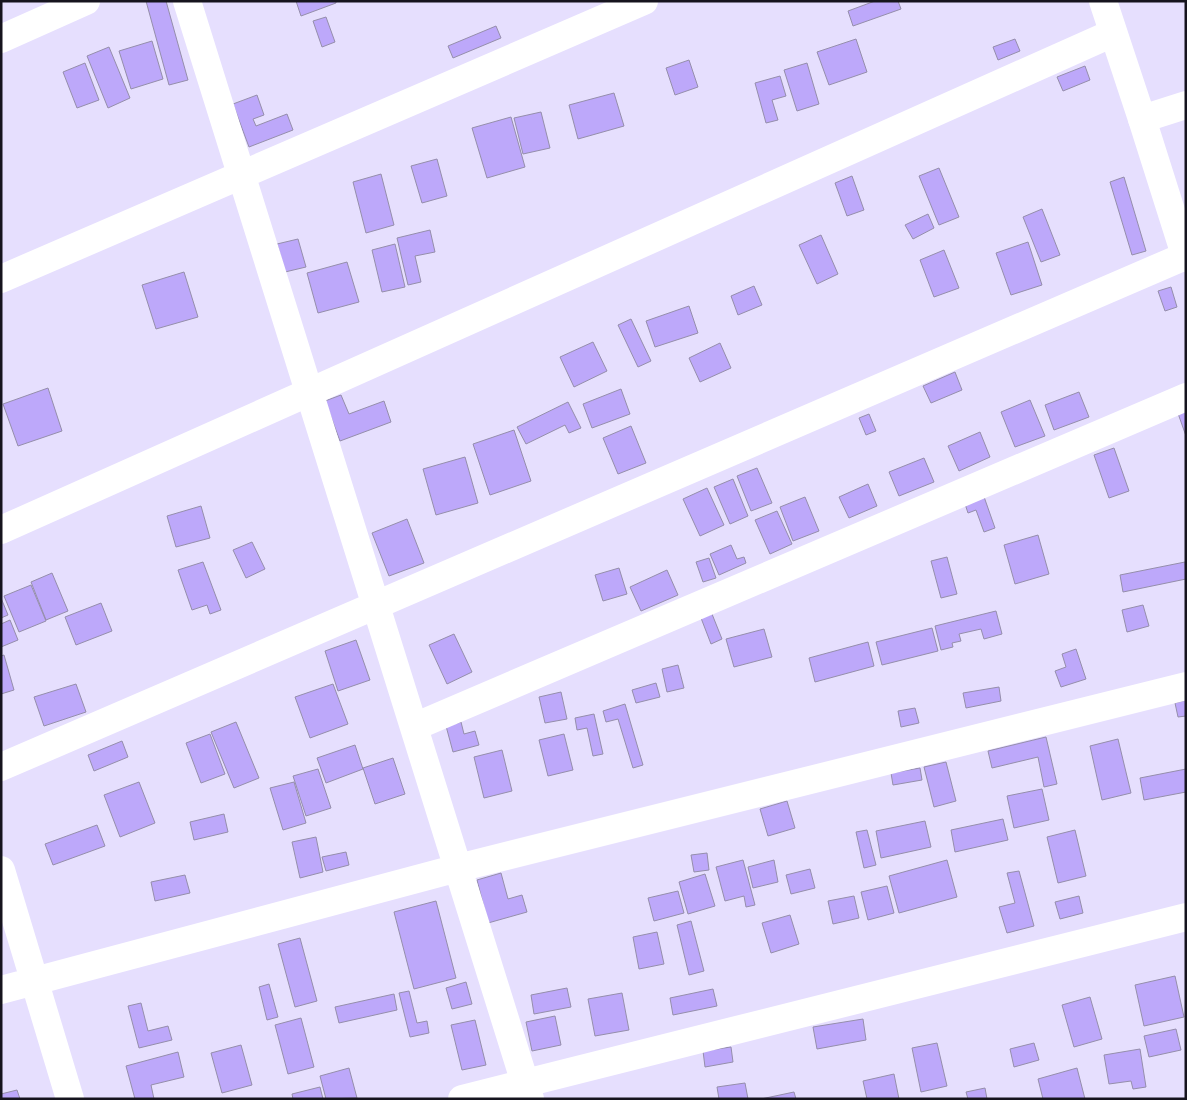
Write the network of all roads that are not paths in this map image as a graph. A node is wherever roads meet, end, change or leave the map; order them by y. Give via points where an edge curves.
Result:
1 (86, 1) edge
2 (187, 1) edge
3 (644, 1) edge
4 (1103, 1) edge
5 (1113, 33) junction
6 (1, 39) edge
7 (1186, 105) edge
8 (1142, 119) junction
9 (241, 175) junction
10 (1186, 257) edge
11 (1, 279) edge
12 (309, 393) junction
13 (1186, 397) edge
14 (1, 530) edge
15 (376, 606) junction
16 (1186, 686) edge
17 (414, 727) junction
18 (1, 768) edge
19 (458, 868) junction
20 (1, 870) edge
21 (1186, 918) edge
22 (34, 981) junction
23 (1, 990) edge
24 (527, 1091) edge
25 (70, 1099) edge
26 (462, 1099) edge

1 - 6 street
2 - 9 street
3 - 9 street
4 - 5 street
5 - 8 street
5 - 12 street
7 - 8 street
8 - 10 street
9 - 11 street
9 - 12 street
10 - 15 street
12 - 14 street
12 - 15 street
13 - 17 street
15 - 17 street
15 - 18 street
16 - 19 street
17 - 19 street
19 - 22 street
19 - 24 street
20 - 22 street
21 - 24 street
22 - 23 street
22 - 25 street
24 - 26 street

